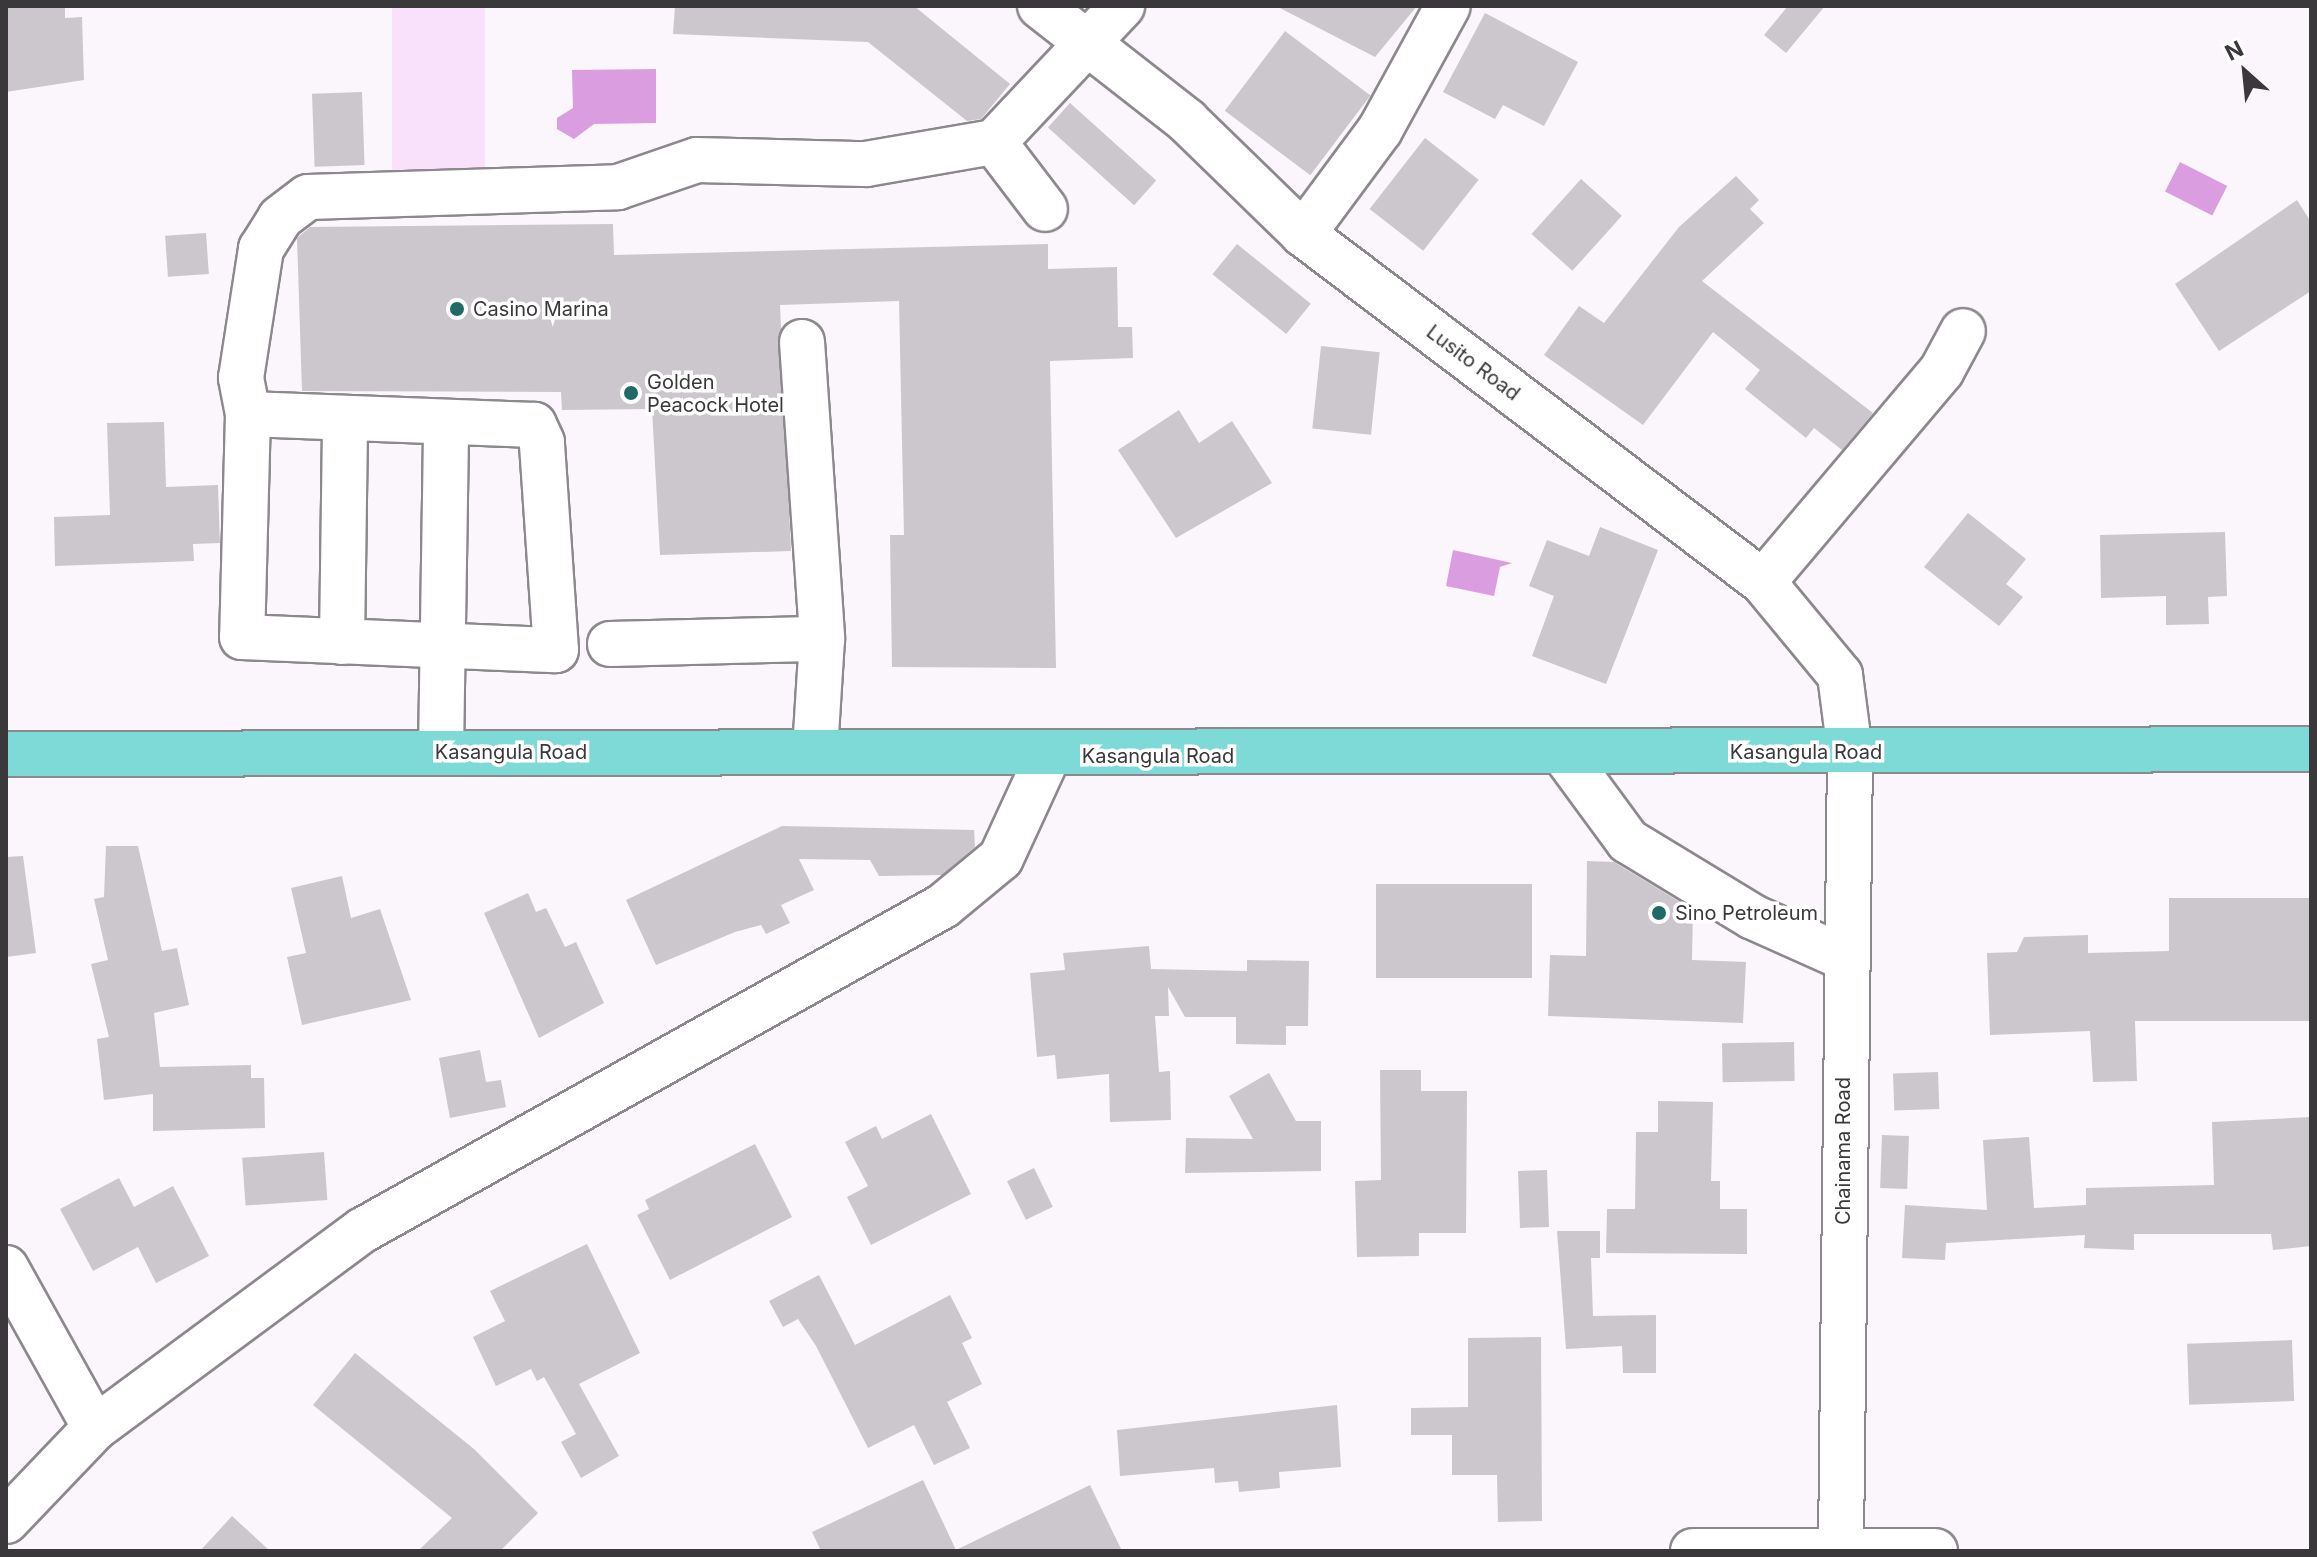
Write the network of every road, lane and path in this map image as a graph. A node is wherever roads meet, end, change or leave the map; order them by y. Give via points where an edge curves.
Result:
1 (1040, 6) edge
2 (1122, 6) edge
3 (1448, 6) edge
4 (1086, 46) junction
5 (994, 142) junction
6 (1045, 209) dead end
7 (1303, 234) junction
8 (1963, 331) dead end
9 (802, 342) dead end
10 (248, 414) junction
11 (345, 419) junction
12 (446, 424) junction
13 (1763, 582) junction
14 (822, 639) junction
15 (342, 642) junction
16 (610, 644) dead end
17 (442, 646) junction
18 (2311, 749) edge
19 (815, 751) junction
20 (441, 752) junction
21 (1850, 752) junction
22 (6, 754) edge
23 (1564, 754) junction
24 (1048, 756) junction
25 (1845, 958) junction
26 (6, 1268) edge
27 (95, 1428) junction
28 (6, 1521) edge
29 (1693, 1551) edge
30 (1841, 1551) edge
31 (1935, 1551) edge

1 - 4 street, Lusito Road
2 - 4 street
3 - 7 street via 1380,130
4 - 5 street
4 - 7 street, Lusito Road via 1187,121
5 - 6 street
5 - 10 street via 866,164 697,160 618,187 308,197 280,218 261,249 241,378
7 - 13 street, Lusito Road
8 - 13 street via 1942,370
9 - 14 street
10 - 11 street
10 - 15 street via 242,637
11 - 12 street
11 - 15 street
12 - 17 street
12 - 17 street via 534,425 542,442 556,650
13 - 21 street, Lusito Road via 1840,675
14 - 16 street
14 - 19 street
15 - 17 street
17 - 20 street
18 - 21 main road, Kasangula Road
19 - 20 main road, Kasangula Road
19 - 24 main road, Kasangula Road
20 - 22 main road, Kasangula Road
21 - 23 main road, Kasangula Road
21 - 25 street, Chainama Road
23 - 24 main road, Kasangula Road
23 - 25 street via 1628,841 1753,917
24 - 27 street via 1001,858 943,906 363,1230
25 - 30 street, Chainama Road
26 - 27 street
27 - 28 street
29 - 30 street
30 - 31 street

